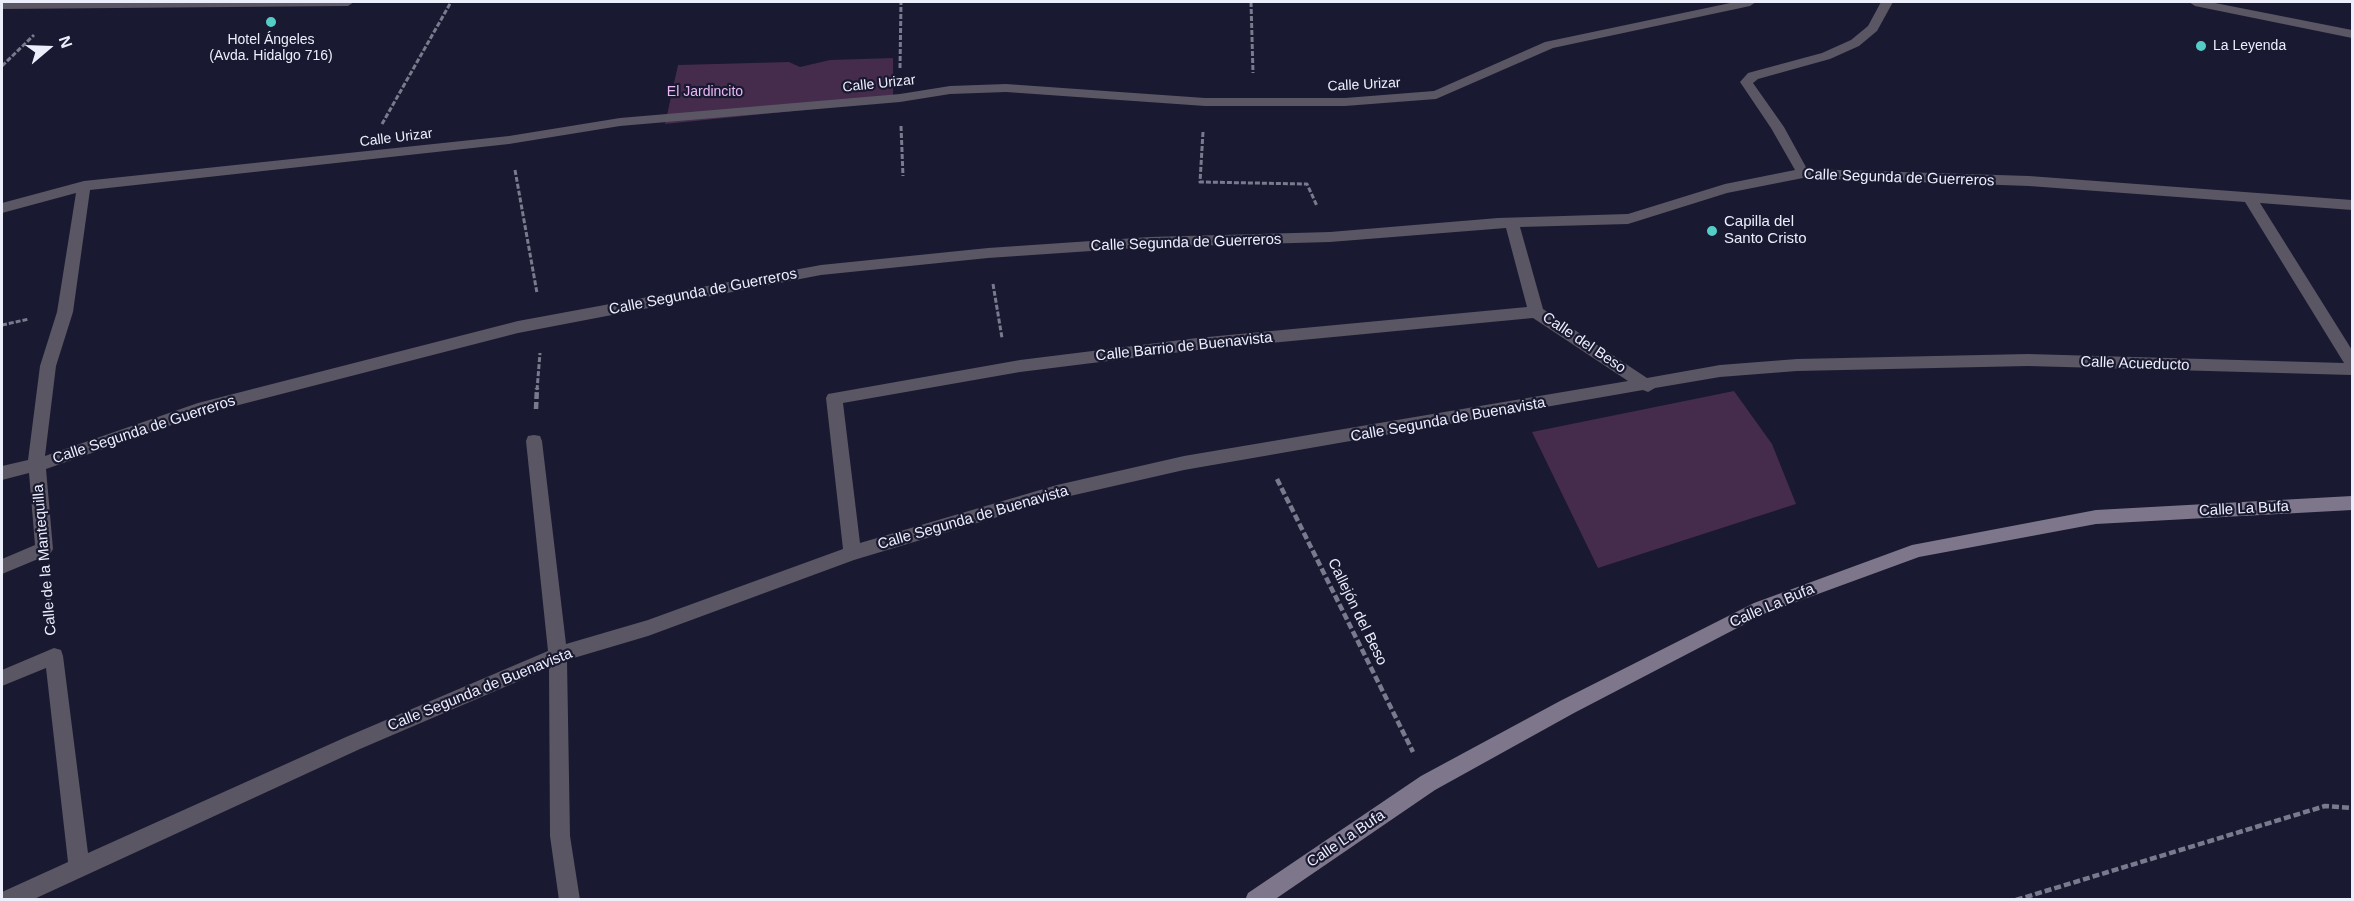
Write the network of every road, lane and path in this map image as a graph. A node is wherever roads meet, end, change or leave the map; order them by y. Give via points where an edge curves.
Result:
1 (348, 2) edge
2 (451, 2) edge
3 (901, 2) edge
4 (1251, 2) edge
5 (1750, 2) edge
6 (1887, 2) edge
7 (2195, 2) edge
8 (2, 5) edge
9 (2352, 34) edge
10 (900, 98) junction
11 (1205, 102) junction
12 (1248, 102) junction
13 (364, 157) junction
14 (1803, 173) junction
15 (903, 177) dead end
16 (1200, 182) joint
17 (84, 186) junction
18 (2248, 197) junction
19 (2352, 205) edge
20 (2, 208) edge
21 (1512, 223) junction
22 (1330, 237) junction
23 (988, 253) junction
24 (1536, 312) junction
25 (2352, 362) edge
26 (1918, 363) joint
27 (1007, 369) junction
28 (2352, 369) edge
29 (1648, 386) junction
30 (534, 441) dead end
31 (1263, 452) junction
32 (37, 465) junction
33 (2, 473) edge
34 (2352, 503) edge
35 (44, 549) junction
36 (852, 553) junction
37 (2, 567) edge
38 (558, 656) junction
39 (54, 657) junction
40 (2, 678) edge
41 (1428, 783) junction
42 (2352, 808) edge
43 (79, 866) junction
44 (7, 900) edge
45 (570, 900) edge
46 (1255, 900) edge
47 (2016, 900) edge

1 - 8 street
2 - 13 path
3 - 10 path
4 - 12 path via 1254,64
5 - 12 street, Calle Urizar via 1549,45 1436,95 1345,102
6 - 14 street via 1873,28 1855,43 1826,56 1753,76 1746,82
7 - 9 street
10 - 11 street, Calle Urizar via 950,90 1006,88
10 - 13 street, Calle Urizar via 620,122
10 - 15 path
11 - 12 street, Calle Urizar
11 - 16 path
13 - 17 street, Calle Urizar
14 - 18 street, Calle Segunda de Guerreros via 2029,182
14 - 21 street, Calle Segunda de Guerreros via 1725,189 1628,219
16 - 22 path via 1307,184
17 - 20 street, Calle Urizar
17 - 32 street, Calle de la Mantequilla via 65,312 48,366
18 - 19 street, Calle Segunda de Guerreros
18 - 25 street
21 - 22 street, Calle Segunda de Guerreros
21 - 24 street, Calle del Beso
22 - 23 street, Calle Segunda de Guerreros via 1150,242
23 - 27 path
23 - 32 street, Calle Segunda de Guerreros via 821,270 518,327 198,409
24 - 27 street, Calle Barrio de Buenavista via 1197,344
24 - 29 street, Calle del Beso
26 - 28 street, Calle Acueducto via 2028,360
26 - 29 street, Calle Segunda de Buenavista via 1720,371
27 - 36 street, Calle Barrio de Buenavista via 834,398
29 - 31 street, Calle Segunda de Buenavista
30 - 38 street
31 - 36 street, Calle Segunda de Buenavista via 1184,463 1057,492
31 - 41 path, Callejón del Beso
32 - 33 street, Calle Segunda de Guerreros
32 - 35 street, Calle de la Mantequilla
34 - 41 main road, Calle La Bufa via 2096,517 1918,550 1760,608
35 - 37 street
35 - 39 path, Calle de la Mantequilla
36 - 38 street, Calle Segunda de Buenavista via 648,628
38 - 43 street, Calle Segunda de Buenavista
38 - 45 street via 560,836
39 - 40 street
39 - 43 street, Calle de la Mantequilla
41 - 46 main road, Calle La Bufa
42 - 47 path via 2325,806
43 - 44 street, Calle Segunda de Buenavista

